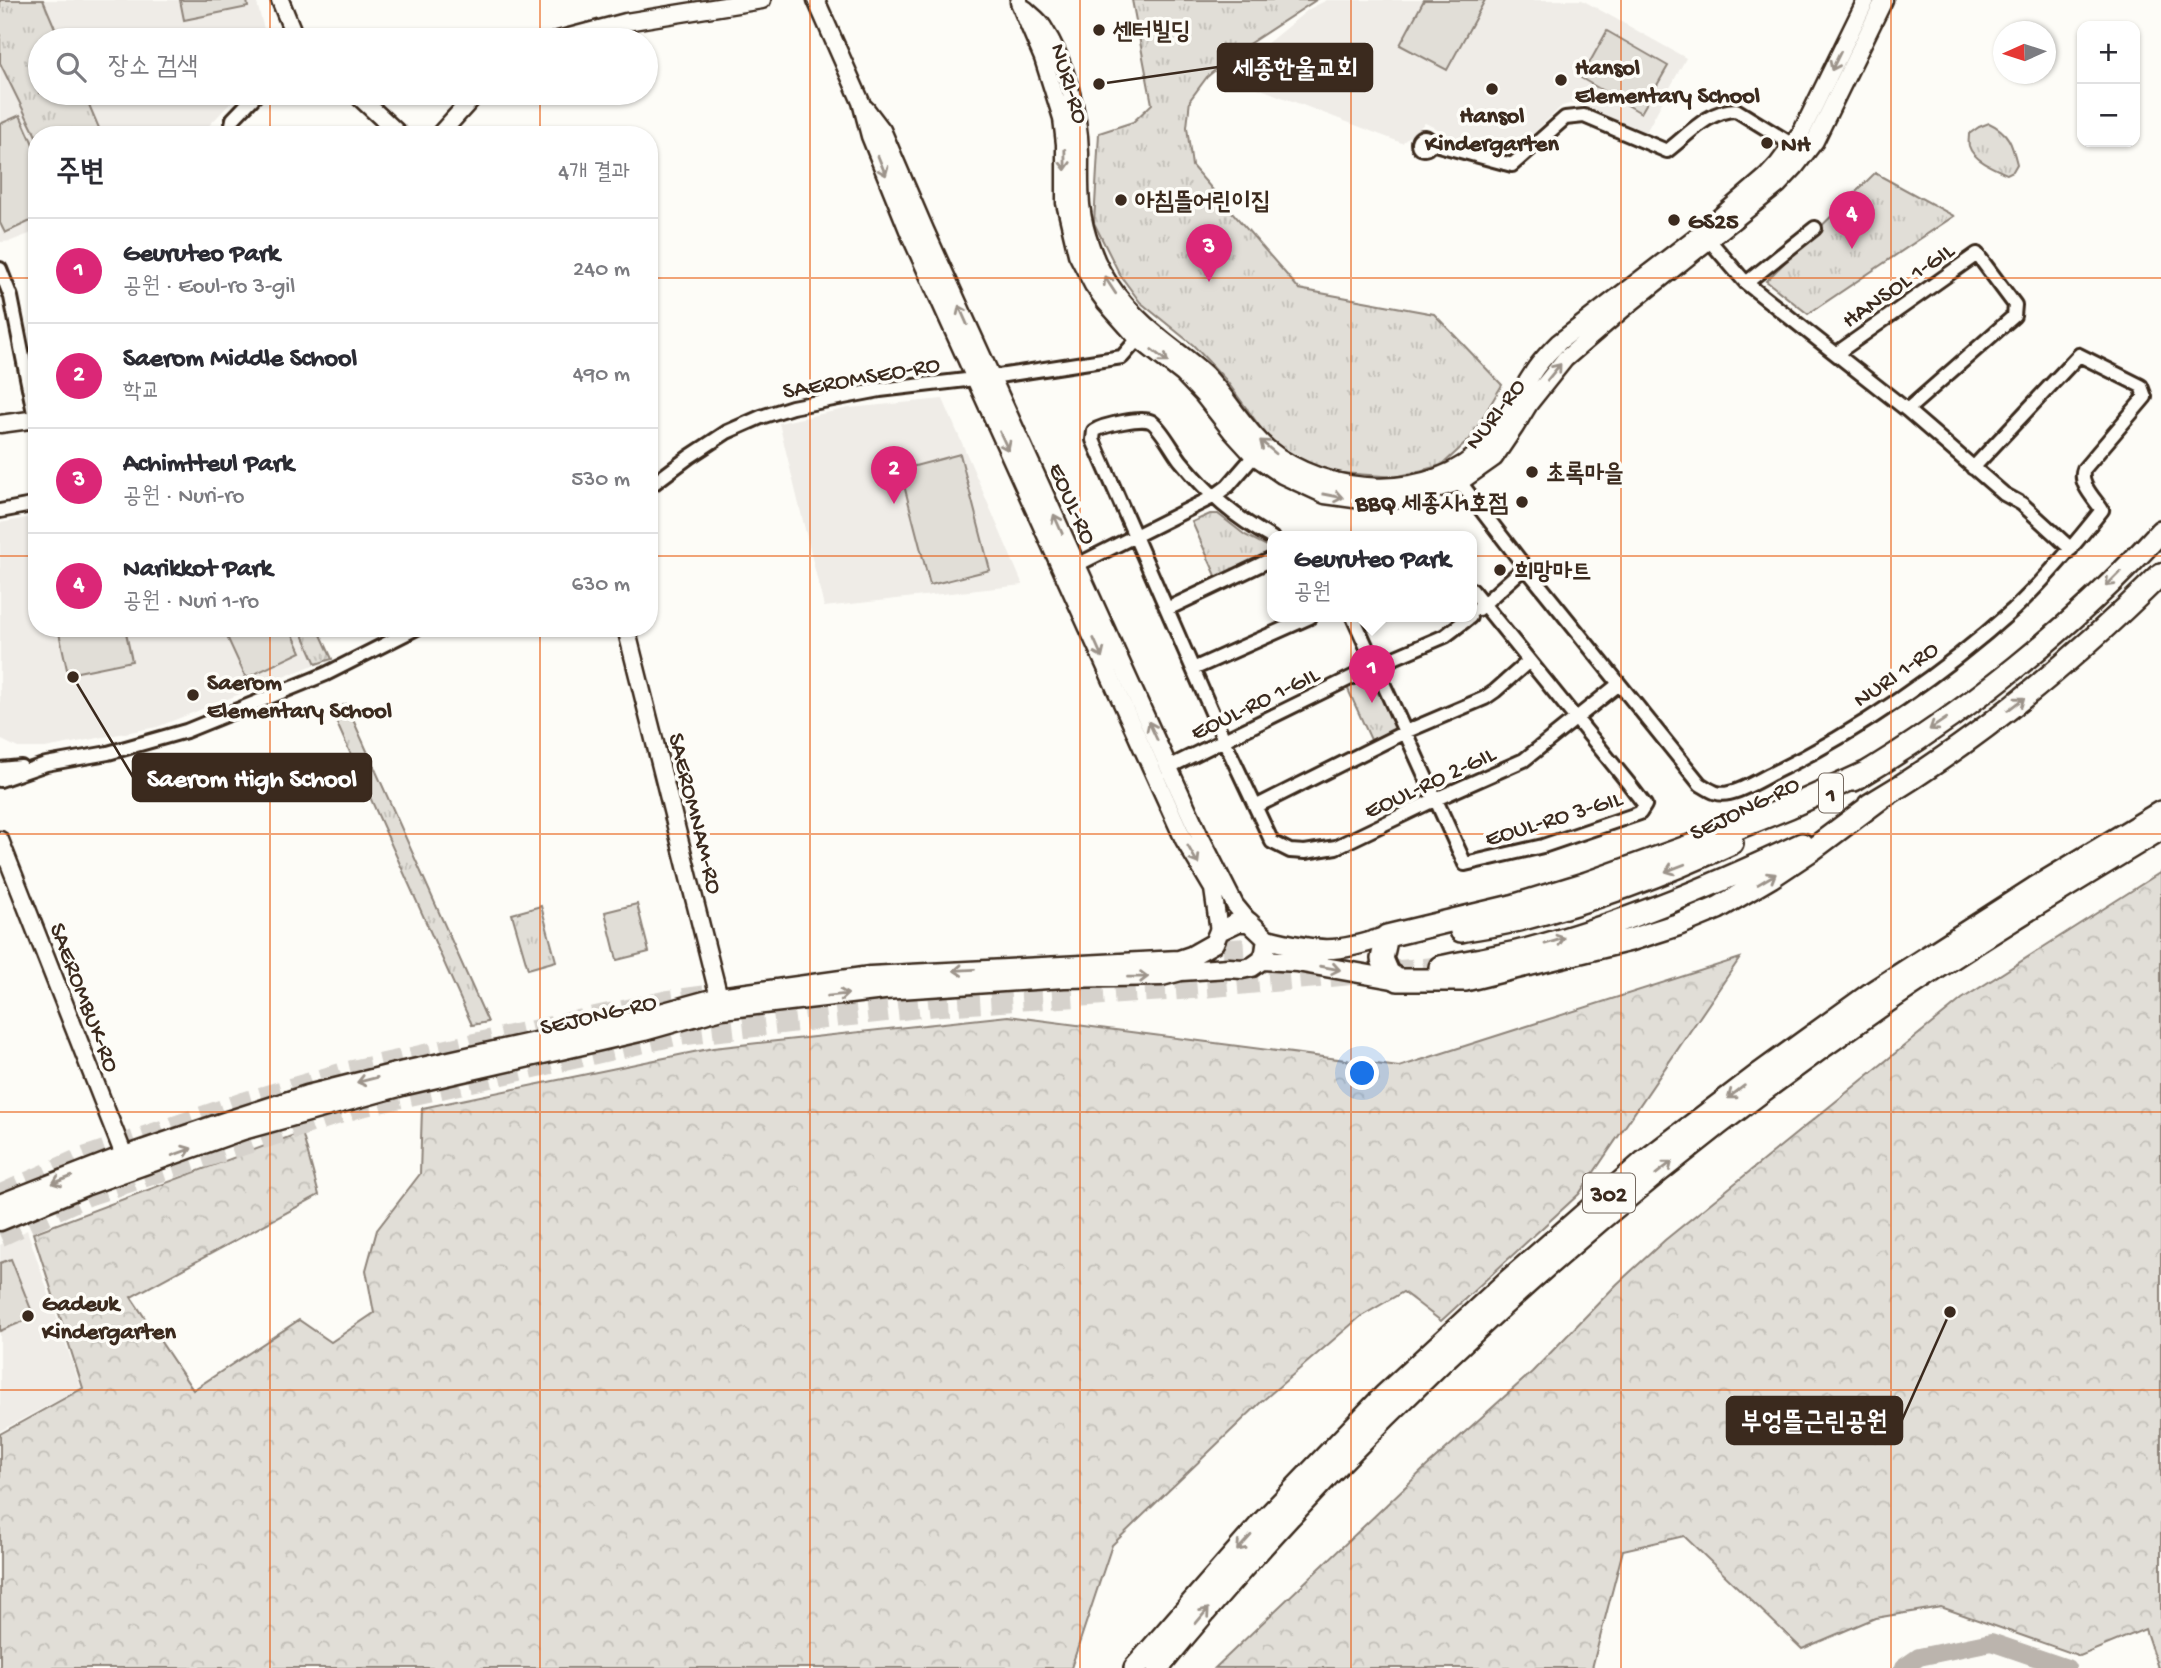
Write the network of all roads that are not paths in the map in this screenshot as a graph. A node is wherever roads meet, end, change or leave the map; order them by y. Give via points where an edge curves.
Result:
1 (280, 0) edge
2 (762, 0) edge
3 (816, 0) edge
4 (1866, 0) edge
5 (1884, 0) edge
6 (1018, 1) edge
7 (291, 28) edge
8 (603, 28) edge
9 (246, 105) edge
10 (368, 105) edge
11 (466, 105) edge
12 (232, 126) edge
13 (390, 126) edge
14 (447, 126) edge
15 (1431, 143) dead end
16 (1793, 145) junction
17 (1815, 228) dead end
18 (1706, 236) junction
19 (0, 269) edge
20 (1746, 283) junction
21 (1143, 333) junction
22 (1837, 353) junction
23 (984, 378) junction
24 (28, 380) edge
25 (1907, 410) junction
26 (28, 422) edge
27 (0, 424) edge
28 (1254, 456) junction
29 (1973, 468) junction
30 (1456, 477) junction
31 (658, 480) edge
32 (1213, 497) junction
33 (28, 506) edge
34 (0, 511) edge
35 (2161, 531) edge
36 (1267, 535) edge
37 (1136, 537) junction
38 (2071, 549) junction
39 (1267, 561) edge
40 (1077, 565) junction
41 (1524, 567) junction
42 (2161, 574) edge
43 (1477, 597) edge
44 (1483, 605) junction
45 (1167, 609) junction
46 (1477, 610) edge
47 (1299, 622) edge
48 (1355, 622) edge
49 (1463, 622) edge
50 (399, 637) edge
51 (628, 637) edge
52 (1529, 661) junction
53 (1375, 666) junction
54 (1193, 669) junction
55 (1619, 684) junction
56 (1577, 719) junction
57 (1405, 732) junction
58 (1224, 740) junction
59 (46, 764) junction
60 (1169, 767) junction
61 (0, 769) edge
62 (1865, 773) junction
63 (0, 780) edge
64 (1881, 798) junction
65 (1436, 799) junction
66 (1257, 806) junction
67 (2161, 812) edge
68 (2161, 829) edge
69 (0, 840) edge
70 (1250, 922) junction
71 (1434, 935) dead end
72 (1387, 936) junction
73 (1216, 937) junction
74 (1266, 939) junction
75 (1262, 960) junction
76 (1440, 967) tunnel mouth
77 (1229, 968) junction
78 (1398, 980) junction
79 (720, 1003) junction
80 (127, 1163) junction
81 (0, 1204) edge
82 (0, 1221) edge
83 (1135, 1668) edge
84 (1158, 1668) edge

1 - 7 street
2 - 8 street
3 - 23 street, EOUL-RO via 861,102 882,130
4 -> 16 street, NURI-RO
5 - 18 street, NURI-RO via 1815,141 1778,186
6 - 21 street, NURI-RO via 1042,25 1068,85 1078,125 1082,219 1091,250
9 - 12 street
10 - 13 street
11 - 14 street
15 - 16 street via 1512,165 1564,118 1584,117 1667,151 1714,114 1736,110
16 - 18 street, NURI-RO
17 - 20 street
18 - 20 street
18 - 30 street, NURI-RO via 1559,342 1531,374 1505,420
19 - 24 street
20 - 22 street
21 - 23 street, SAEROMSEO-RO via 1122,357
21 -> 28 street, NURI-RO
30 -> 21 street, NURI-RO via 1392,487 1341,484 1304,471 1268,448 1205,375
22 - 25 street
22 - 25 street, HANSOL 1-GIL via 1977,254 2015,306 2014,316
23 - 31 street, SAEROMSEO-RO via 880,390 792,407 727,432
40 -> 23 street, EOUL-RO
23 -> 73 street, EOUL-RO via 1184,840 1213,889
25 - 29 street
26 - 27 street
28 -> 30 street, NURI-RO via 1295,482 1338,497 1405,498
28 - 32 street
29 - 38 street
29 - 38 street, NURI 1-RO via 2079,355 2141,386 2145,397 2081,475 2102,510
30 - 41 street, NURI 1-RO
32 - 36 street
32 - 37 street
32 - 37 street via 1153,423 1144,419 1098,429 1093,440
33 - 34 street
35 -> 62 highway, SEJONG-RO / 1 via 2025,660
37 - 40 street
37 - 45 street
38 - 55 street, NURI 1-RO via 2014,608 1904,696 1787,766 1730,793 1713,793 1700,784
39 - 45 street
60 -> 40 street, EOUL-RO
41 - 44 street, EOUL-RO 1-GIL
41 - 55 street, NURI 1-RO
64 -> 42 highway, 1 via 2044,683
43 - 44 street, EOUL-RO 3-GIL
44 - 46 street, EOUL-RO 1-GIL
44 - 52 street, EOUL-RO 3-GIL
45 - 54 street
47 - 54 street
48 - 53 street, EOUL-RO 3-GIL
49 - 53 street, EOUL-RO 1-GIL via 1445,636
50 - 59 street via 326,674 186,731
51 - 79 street, SAEROMNAM-RO
52 - 56 street, EOUL-RO 3-GIL
52 - 57 street via 1485,698
53 - 57 street, EOUL-RO 3-GIL
53 - 58 street, EOUL-RO 1-GIL
54 - 58 street
55 - 56 street, EOUL-RO 2-GIL
56 - 65 street, EOUL-RO 2-GIL via 1524,761
56 - 65 street, EOUL-RO 3-GIL via 1639,797 1644,805 1640,813 1543,846 1465,864
57 - 65 street, EOUL-RO 3-GIL
57 - 66 street
58 - 60 street, EOUL-RO 1-GIL
58 - 66 street, EOUL-RO 2-GIL
59 - 61 street
59 - 63 street
60 - 70 street, EOUL-RO via 1235,905
62 -> 71 highway, SEJONG-RO / 1 via 1795,814 1701,858 1610,893 1517,921
62 - 72 highway via 1723,834 1587,883
76 -> 64 highway, 1 via 1524,950 1713,886 1809,841
78 -> 64 highway via 1465,980 1677,925 1718,908 1771,877
65 - 66 street, EOUL-RO 2-GIL via 1336,847 1305,852 1272,842
67 -> 83 highway, 302 via 1873,992 1645,1161 1384,1396 1262,1523
84 -> 68 highway, 302 via 1276,1530 1398,1404 1520,1289 1647,1182 1882,1005
69 - 80 street, SAEROMBUK-RO
70 - 73 main road, SEJONG-RO via 1238,922
70 - 74 main road
72 - 74 main road via 1343,949 1321,950
72 - 78 highway via 1382,959 1388,973
73 - 77 main road via 1218,956
73 -> 79 main road, SEJONG-RO via 1191,956 1162,962 870,976
74 - 75 main road
75 - 77 main road, SEJONG-RO via 1242,970
75 -> 78 main road, SEJONG-RO
79 -> 77 main road, SEJONG-RO
79 - 80 main road, SEJONG-RO via 307,1095
80 -> 81 main road, SEJONG-RO
80 - 82 main road, SEJONG-RO

